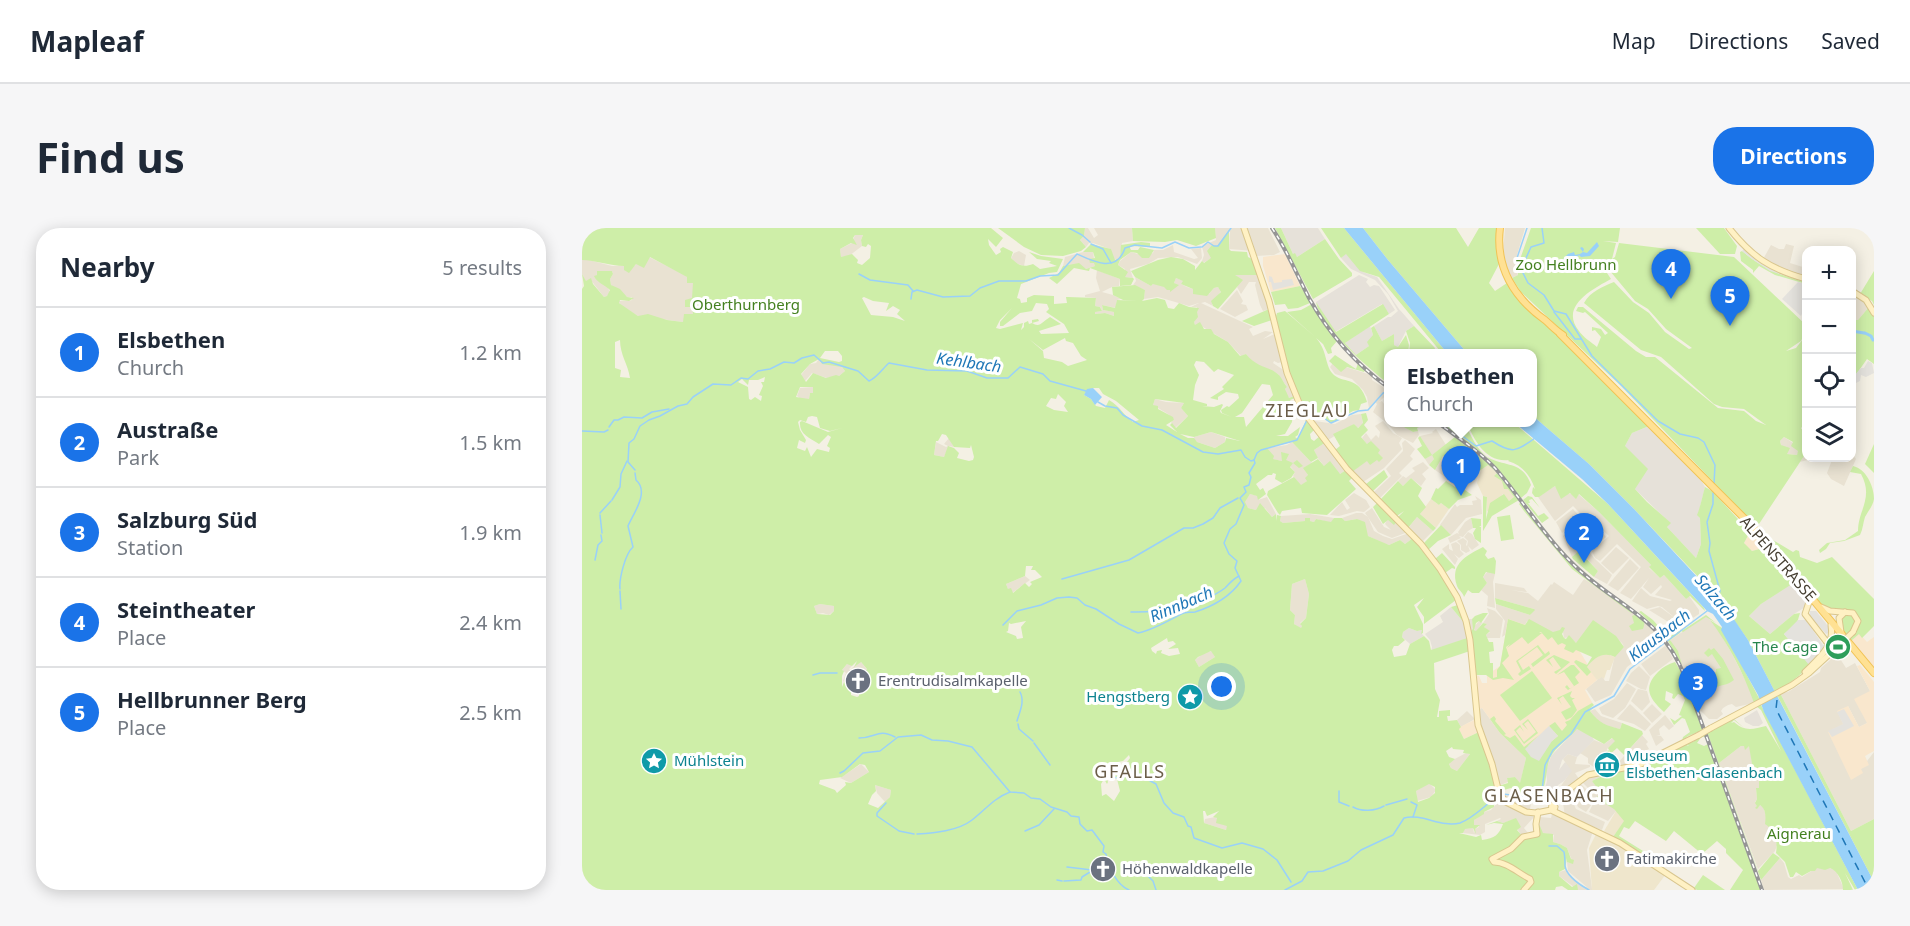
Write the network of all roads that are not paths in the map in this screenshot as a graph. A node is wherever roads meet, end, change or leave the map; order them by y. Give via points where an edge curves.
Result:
1 (1244, 228) edge
2 (1501, 228) edge
3 (1729, 228) edge
4 (1802, 278) edge
5 (1856, 294) edge
6 (1874, 313) edge
7 (1699, 473) junction
8 (1809, 599) junction
9 (1818, 607) junction
10 (1808, 608) junction
11 (1847, 611) junction
12 (1831, 625) junction
13 (1840, 632) junction
14 (1851, 647) junction
15 (1834, 650) junction
16 (1874, 673) edge
17 (1791, 686) junction
18 (1553, 807) junction
19 (1540, 812) junction
20 (1524, 890) edge
21 (1692, 890) edge

1 - 19 main road via 1292,386 1308,419 1347,469 1421,544 1454,592 1470,640 1478,725 1500,795 1526,812
2 - 7 main road, ALPENSTRASSE via 1499,256 1509,283 1524,302 1606,375
3 - 4 main road via 1761,261
5 - 6 main road via 1866,300
7 - 8 main road, ALPENSTRASSE
7 - 9 main road, ALPENSTRASSE via 1753,528
8 - 9 main road, ALPENSTRASSE
8 - 10 main road
9 - 10 main road
9 - 11 main road via 1830,612
9 - 12 main road, ALPENSTRASSE
9 - 13 main road, ALPENSTRASSE
10 - 15 main road, bridge via 1806,616
11 - 13 main road via 1839,618
11 - 15 main road, bridge via 1858,618 1858,625
12 - 14 main road, ALPENSTRASSE
12 - 17 main road via 1830,644
13 - 14 main road, ALPENSTRASSE
14 - 16 main road, ALPENSTRASSE
14 - 17 main road via 1841,648
15 - 17 main road, bridge
17 - 18 main road, bridge via 1644,763 1588,775
18 - 19 main road
18 - 21 main road via 1561,815 1611,838
19 - 20 main road via 1535,835 1523,837 1510,850 1492,859 1530,878

